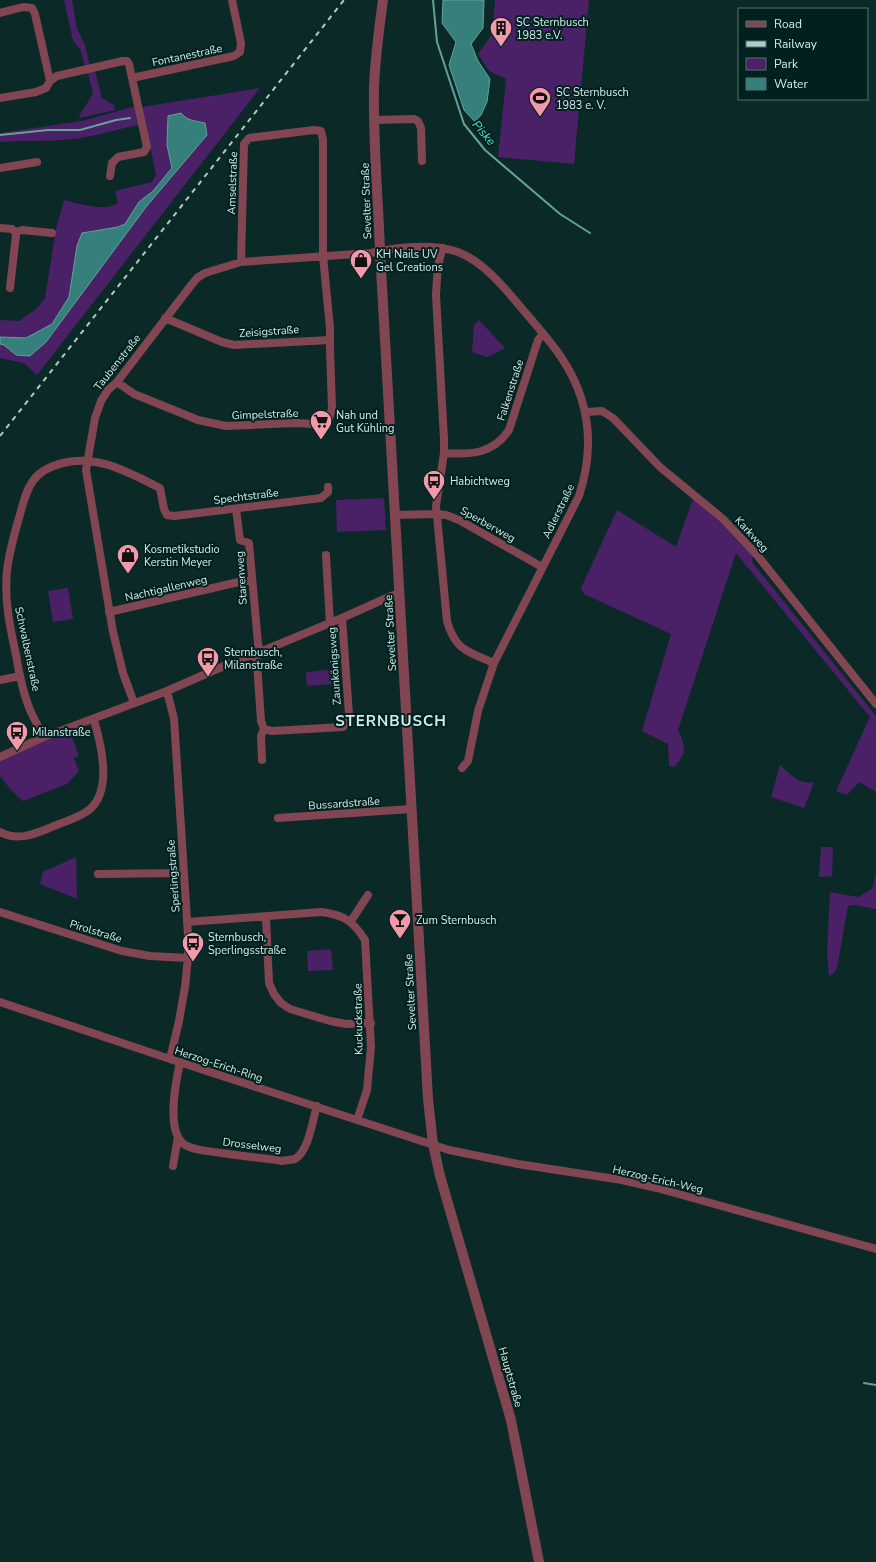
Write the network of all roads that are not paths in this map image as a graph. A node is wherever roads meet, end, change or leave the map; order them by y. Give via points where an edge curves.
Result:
1 (232, 0) edge
2 (383, 0) edge
3 (0, 13) edge
4 (132, 78) junction
5 (50, 82) junction
6 (0, 98) edge
7 (375, 120) junction
8 (422, 161) dead end
9 (37, 162) dead end
10 (0, 168) edge
11 (110, 176) dead end
12 (0, 228) edge
13 (15, 232) junction
14 (52, 232) dead end
15 (443, 248) junction
16 (380, 250) junction
17 (323, 256) junction
18 (241, 262) junction
19 (10, 288) dead end
20 (165, 318) junction
21 (543, 334) junction
22 (330, 340) junction
23 (117, 382) junction
24 (585, 412) junction
25 (444, 453) junction
26 (86, 461) junction
27 (328, 487) dead end
28 (236, 509) junction
29 (164, 510) joint
30 (437, 514) junction
31 (395, 515) junction
32 (326, 556) dead end
33 (542, 567) junction
34 (251, 581) junction
35 (400, 594) junction
36 (109, 612) junction
37 (4, 614) edge
38 (342, 618) junction
39 (330, 624) junction
40 (258, 653) junction
41 (494, 663) junction
42 (20, 676) junction
43 (0, 680) edge
44 (167, 691) junction
45 (134, 703) junction
46 (876, 704) edge
47 (94, 720) junction
48 (264, 729) junction
49 (44, 737) junction
50 (0, 757) edge
51 (262, 760) dead end
52 (462, 768) dead end
53 (411, 809) junction
54 (278, 818) dead end
55 (0, 832) edge
56 (184, 872) junction
57 (98, 874) dead end
58 (368, 895) dead end
59 (0, 912) edge
60 (266, 917) junction
61 (351, 921) junction
62 (187, 922) junction
63 (188, 958) junction
64 (0, 1002) edge
65 (371, 1023) junction
66 (170, 1059) junction
67 (180, 1062) junction
68 (317, 1106) junction
69 (358, 1120) junction
70 (178, 1137) junction
71 (433, 1144) junction
72 (173, 1166) dead end
73 (446, 1201) joint
74 (876, 1249) edge
75 (539, 1562) edge

1 - 4 street, Fontanestraße via 241,43 240,52 234,56
2 - 7 street, Sevelter Straße via 374,88
3 - 5 street via 23,7 32,8
4 - 5 street via 129,64 123,61 57,76
4 - 11 street via 147,147 144,152 118,157 112,163
5 - 6 street via 46,88 36,92
7 - 8 street via 418,121 421,128
7 - 16 street, Sevelter Straße
9 - 10 street
12 - 13 street via 12,229
13 - 14 street
13 - 19 street
15 - 16 street, Adlerstraße
15 - 21 street, Adlerstraße via 460,253 484,269
15 - 25 street via 437,274 436,295
16 - 17 street, Taubenstraße
16 - 31 street, Sevelter Straße
17 - 18 street, Taubenstraße
17 - 18 street, Amselstraße via 324,140 321,131 314,130 249,138 244,144
17 - 22 street, Gimpelstraße
18 - 20 street, Taubenstraße via 205,272 197,278
20 - 22 street, Zeisigstraße via 234,345
20 - 23 street, Taubenstraße
21 - 24 street, Adlerstraße via 573,376
21 - 25 street, Falkenstraße via 538,340 509,430 503,439 492,448 476,452
22 - 23 street, Gimpelstraße via 332,409 325,423 226,426 198,420 173,410 134,394
23 - 26 street, Taubenstraße via 101,401
24 - 33 street, Adlerstraße via 588,456 583,484 573,510
24 - 46 street, Karkweg via 602,411 613,418 664,470 742,537
25 - 30 street
26 - 29 street, Schwalbenstraße via 109,464 160,488
26 - 36 street, Taubenstraße
26 - 37 street, Schwalbenstraße via 63,463 46,469 32,480 17,523 7,571
27 - 28 street, Spechtstraße via 328,492 321,498
28 - 29 street, Spechtstraße via 174,516 167,515
28 - 34 street, Starenweg via 240,540 249,543
30 - 31 street, Sperberweg
30 - 33 street, Sperberweg via 459,520
30 - 41 street via 450,634 464,650
31 - 35 street, Sevelter Straße
32 - 39 street
33 - 41 street, Adlerstraße
34 - 36 street, Nachtigallenweg
34 - 40 street, Starenweg
35 - 38 street
35 - 53 street, Sevelter Straße
36 - 45 street, Taubenstraße via 123,673
37 - 42 street, Schwalbenstraße
38 - 39 street
38 - 48 street, Zaunkönigsweg via 349,714 347,721 342,726 272,731
39 - 40 street
40 - 44 street
40 - 48 street via 261,721
41 - 52 street, Adlerstraße via 478,711 468,761
42 - 43 street
42 - 49 street, Schwalbenstraße via 30,710
44 - 45 street
44 - 56 street, Sperlingstraße via 174,719
45 - 47 street
47 - 49 street
47 - 55 street via 99,736 103,783 90,809 26,837
48 - 51 street via 261,736
49 - 50 street
53 - 54 street, Bussardstraße
53 - 71 street, Sevelter Straße via 428,1099
56 - 57 street
56 - 62 street, Sperlingstraße
58 - 61 street
59 - 63 street, Pirolstraße via 122,951 150,956
60 - 61 street, Kuckuckstraße via 322,912 337,914
60 - 62 street, Kuckuckstraße
60 - 65 street via 269,983 281,1003 290,1009 330,1021 346,1024
61 - 65 street, Kuckuckstraße via 365,940
62 - 63 street, Sperlingstraße
63 - 66 street, Sperlingstraße via 180,1021
64 - 66 street, Herzog-Erich-Ring
65 - 69 street, Kuckuckstraße via 368,1090
66 - 67 street, Herzog-Erich-Ring
67 - 68 street, Herzog-Erich-Ring
67 - 70 street via 173,1106
68 - 69 street, Herzog-Erich-Ring
68 - 70 street, Drosselweg via 307,1141 302,1152 294,1159 282,1161 200,1150 184,1145
69 - 71 street, Herzog-Erich-Ring
70 - 72 street
71 - 73 street, Sevelter Straße
71 - 74 street, Herzog-Erich-Weg via 449,1150 518,1164 657,1188
73 - 75 street, Hauptstraße via 511,1420

